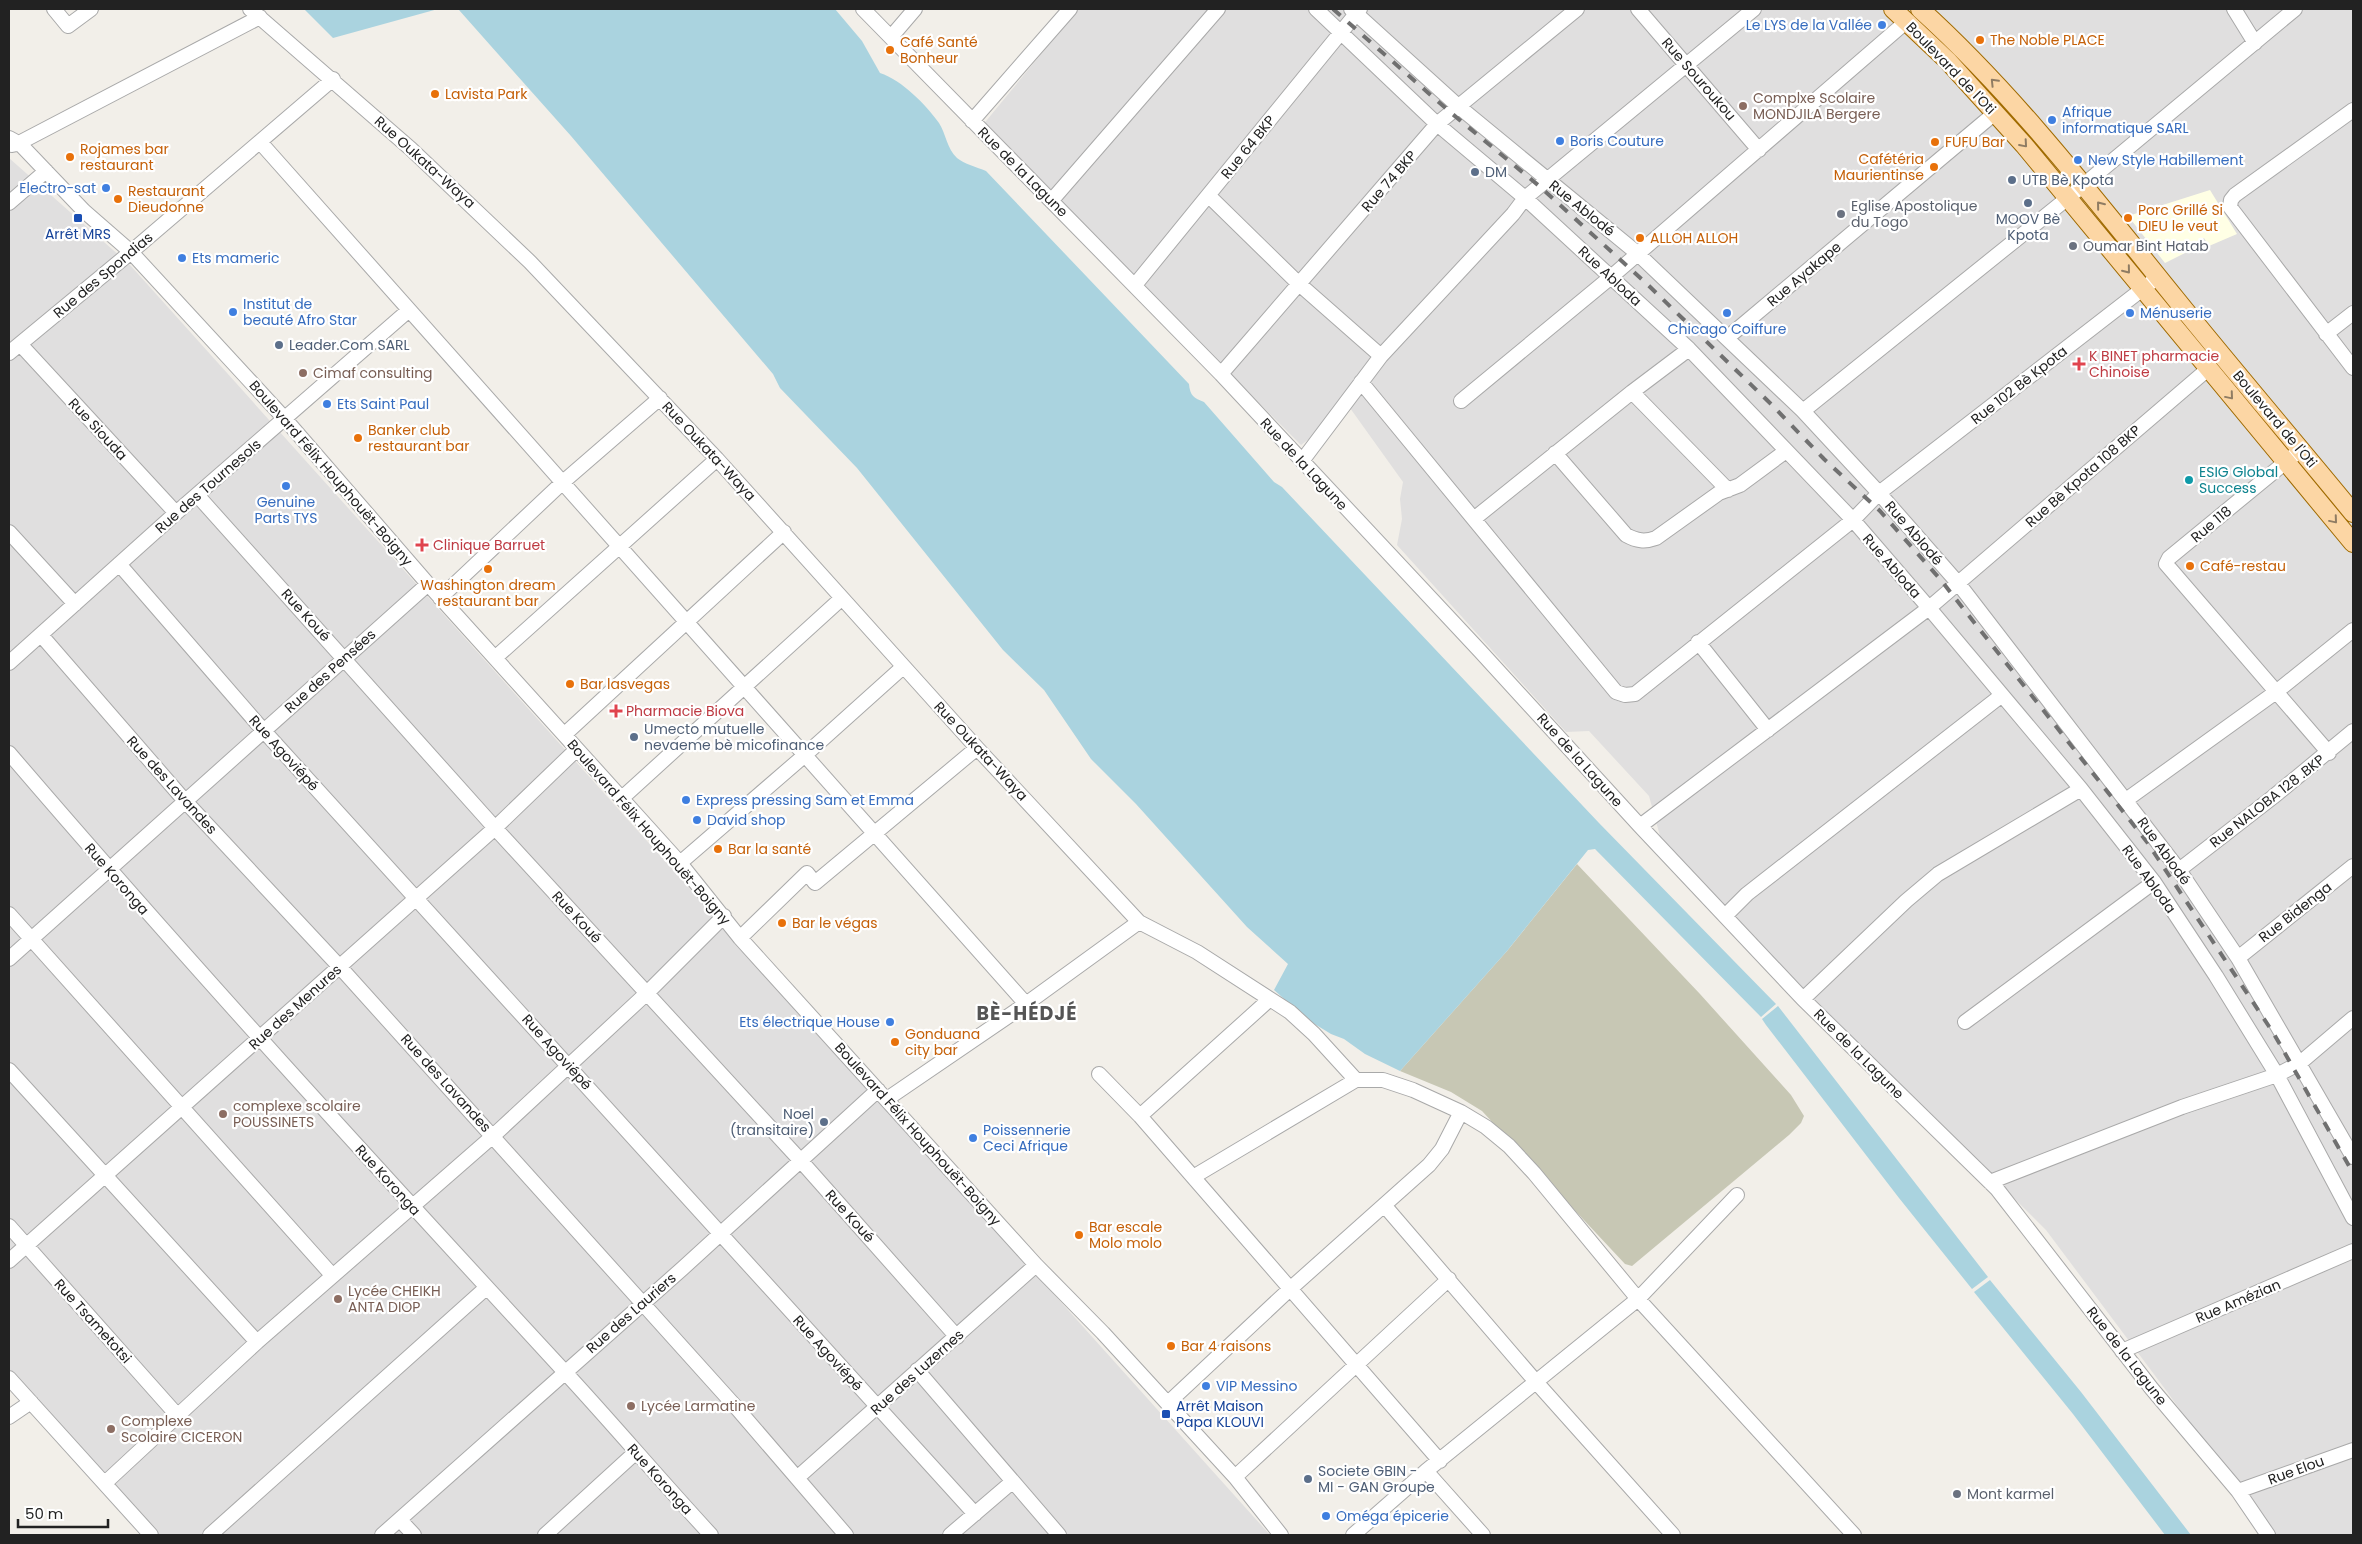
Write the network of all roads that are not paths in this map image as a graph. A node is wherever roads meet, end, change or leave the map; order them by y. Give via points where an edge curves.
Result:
1 (54, 9) edge
2 (90, 9) edge
3 (864, 9) edge
4 (915, 9) edge
5 (1070, 9) edge
6 (1218, 9) edge
7 (1316, 9) edge
8 (1577, 9) edge
9 (1638, 9) edge
10 (1754, 9) edge
11 (1893, 9) edge
12 (2234, 9) edge
13 (2295, 9) edge
14 (1355, 10) edge
15 (255, 13) edge
16 (1913, 15) edge
17 (1340, 32) junction
18 (891, 37) junction
19 (2255, 43) junction
20 (1961, 48) junction
21 (1948, 62) junction
22 (1686, 64) junction
23 (333, 79) junction
24 (1458, 106) junction
25 (2353, 110) edge
26 (1995, 113) junction
27 (972, 120) junction
28 (1437, 124) junction
29 (12, 142) edge
30 (260, 142) junction
31 (1759, 150) junction
32 (46, 171) junction
33 (1546, 178) junction
34 (2084, 184) junction
35 (1209, 196) junction
36 (2069, 197) junction
37 (1525, 198) junction
38 (1052, 200) junction
39 (9, 203) edge
40 (131, 252) junction
41 (1637, 253) junction
42 (1612, 277) junction
43 (2158, 277) junction
44 (1298, 284) junction
45 (1135, 285) junction
46 (2143, 289) junction
47 (409, 310) junction
48 (2353, 313) edge
49 (2326, 334) junction
50 (1727, 338) junction
51 (20, 344) junction
52 (1690, 349) junction
53 (9, 353) edge
54 (1381, 356) junction
55 (2353, 368) edge
56 (2208, 369) junction
57 (1221, 374) junction
58 (1361, 382) junction
59 (1632, 392) junction
60 (660, 398) junction
61 (1461, 402) dead end
62 (1803, 411) junction
63 (285, 419) junction
64 (2301, 450) junction
65 (1786, 451) junction
66 (1555, 453) junction
67 (717, 459) junction
68 (1302, 461) junction
69 (2286, 461) junction
70 (563, 482) junction
71 (1728, 490) junction
72 (1879, 493) junction
73 (198, 496) junction
74 (2353, 513) edge
75 (176, 514) junction
76 (1475, 518) junction
77 (1853, 520) junction
78 (9, 532) edge
79 (784, 532) junction
80 (2353, 544) edge
81 (620, 547) junction
82 (119, 564) junction
83 (1958, 583) junction
84 (428, 584) junction
85 (440, 598) junction
86 (842, 598) junction
87 (75, 604) junction
88 (1929, 608) junction
89 (686, 621) junction
90 (2353, 630) edge
91 (41, 635) junction
92 (1698, 642) junction
93 (345, 658) junction
94 (496, 658) junction
95 (9, 663) edge
96 (904, 667) junction
97 (745, 688) junction
98 (2276, 692) junction
99 (2002, 695) junction
100 (263, 730) junction
101 (1768, 730) junction
102 (2353, 731) edge
103 (565, 734) junction
104 (978, 748) junction
105 (577, 749) junction
106 (2329, 752) junction
107 (9, 753) edge
108 (805, 755) junction
109 (2081, 789) junction
110 (622, 798) junction
111 (2126, 800) junction
112 (185, 801) junction
113 (1640, 826) junction
114 (495, 828) junction
115 (874, 833) junction
116 (680, 863) junction
117 (2353, 866) edge
118 (109, 870) junction
119 (2179, 870) junction
120 (2154, 882) junction
121 (417, 897) junction
122 (9, 914) edge
123 (724, 916) junction
124 (1724, 916) junction
125 (1139, 922) junction
126 (740, 938) junction
127 (31, 940) junction
128 (2238, 958) junction
129 (9, 960) edge
130 (340, 966) junction
131 (646, 993) junction
132 (1270, 999) junction
133 (1803, 999) junction
134 (1026, 1004) junction
135 (2353, 1018) edge
136 (1965, 1022) dead end
137 (259, 1039) junction
138 (2300, 1063) junction
139 (569, 1064) junction
140 (9, 1070) edge
141 (1099, 1074) dead end
142 (2277, 1075) junction
143 (1356, 1080) junction
144 (883, 1094) junction
145 (183, 1108) junction
146 (1461, 1112) junction
147 (1140, 1116) junction
148 (493, 1136) junction
149 (2353, 1156) edge
150 (801, 1161) junction
151 (103, 1176) junction
152 (1193, 1177) junction
153 (1990, 1182) junction
154 (1737, 1195) dead end
155 (1384, 1205) junction
156 (412, 1206) junction
157 (2353, 1218) edge
158 (9, 1226) edge
159 (720, 1234) junction
160 (26, 1245) junction
161 (2353, 1251) edge
162 (9, 1261) edge
163 (1036, 1265) junction
164 (332, 1275) junction
165 (1449, 1279) junction
166 (486, 1288) junction
167 (1290, 1289) junction
168 (1638, 1299) junction
169 (643, 1303) junction
170 (957, 1337) junction
171 (257, 1342) junction
172 (2122, 1351) junction
173 (1356, 1364) junction
174 (917, 1370) junction
175 (565, 1372) junction
176 (9, 1378) edge
177 (1537, 1383) junction
178 (31, 1402) junction
179 (1168, 1403) junction
180 (878, 1408) junction
181 (177, 1416) junction
182 (9, 1417) edge
183 (2353, 1450) edge
184 (636, 1452) junction
185 (1440, 1461) junction
186 (1426, 1471) junction
187 (1235, 1477) junction
188 (797, 1478) junction
189 (1012, 1482) junction
190 (105, 1483) junction
191 (2238, 1491) junction
192 (975, 1514) junction
193 (400, 1520) junction
194 (150, 1535) edge
195 (210, 1535) edge
196 (382, 1535) edge
197 (414, 1535) edge
198 (545, 1535) edge
199 (711, 1535) edge
200 (846, 1535) edge
201 (950, 1535) edge
202 (1059, 1535) edge
203 (1281, 1535) edge
204 (1353, 1535) edge
205 (1483, 1535) edge
206 (1673, 1535) edge
207 (1854, 1535) edge
208 (2268, 1535) edge

1 - 2 street via 68,26
3 - 18 street, Rue de la Lagune
4 - 18 street
5 - 27 street
6 - 38 street
7 - 17 street, Rue Abloda
8 - 24 street, Rue 74 BKP
9 - 22 street, Rue Souroukou
10 - 22 street
11 - 16 main road, Boulevard de l'Oti
12 - 19 street
13 - 19 street
14 - 17 street, Rue 64 BKP
14 - 24 street, Rue Ablodé
15 - 23 street, Rue Oukata-Waya
15 - 29 street
16 - 20 main road, Boulevard de l'Oti
16 - 21 main road, Boulevard de l'Oti
16 - 31 street
17 - 28 street, Rue Abloda
17 - 35 street, Rue 64 BKP
18 - 27 street, Rue de la Lagune
19 - 34 street
20 - 21 main road
34 -> 20 main road, Boulevard de l'Oti
21 - 26 main road, Boulevard de l'Oti
22 - 31 street, Rue Souroukou
22 - 33 street
23 - 30 street, Rue des Spondias
23 - 60 street, Rue Oukata-Waya via 469,202
24 - 28 street, Rue 74 BKP
24 - 33 street, Rue Ablodé
25 - 49 street via 2231,200 2230,207
26 -> 36 main road, Boulevard de l'Oti
26 - 50 street, Rue Ayakape
27 - 38 street, Rue de la Lagune
28 - 37 street, Rue Abloda
28 - 44 street, Rue 74 BKP
29 - 32 street, Boulevard Félix Houphouët-Boigny
30 - 40 street, Rue des Spondias
30 - 47 street
31 - 41 street
32 - 39 street
32 - 40 street, Boulevard Félix Houphouët-Boigny via 84,211
33 - 37 street
33 - 41 street, Rue Ablodé
34 - 36 street
43 -> 34 main road, Boulevard de l'Oti
35 - 44 street
35 - 45 street, Rue 64 BKP
36 -> 46 main road, Boulevard de l'Oti
36 - 62 street
37 - 42 street, Rue Abloda
37 - 54 street
38 - 45 street, Rue de la Lagune
40 - 51 street, Rue des Spondias
40 - 63 street, Boulevard Félix Houphouët-Boigny
41 - 42 street
41 - 50 street, Rue Ablodé
42 - 52 street, Rue Abloda
42 - 61 street
43 - 46 street, Rue 102 Bè Kpota
43 - 64 main road, Boulevard de l'Oti
44 - 54 street
44 - 57 street, Rue 74 BKP
45 - 57 street, Rue de la Lagune
46 - 56 main road, Boulevard de l'Oti
46 - 72 street, Rue 102 Bè Kpota
47 - 63 street, Rue des Tournesols
47 - 70 street
48 - 49 street
49 - 55 street
50 - 62 street, Rue Ablodé
51 - 53 street, Rue des Spondias
51 - 75 street, Rue Siouda
52 - 59 street
52 - 65 street, Rue Abloda
54 - 58 street
56 -> 69 main road, Boulevard de l'Oti
56 - 83 street, Rue Bè Kpota 108 BKP
57 - 68 street, Rue de la Lagune
58 - 68 street
58 - 76 street, Rue 102 Bè Kpota
59 - 66 street
59 - 71 street
60 - 67 street, Rue Oukata-Waya
60 - 70 street
62 - 72 street, Rue Ablodé
63 - 73 street, Rue des Tournesols
63 - 84 street, Boulevard Félix Houphouët-Boigny
64 - 69 street, Rue 118
64 - 74 main road, Boulevard de l'Oti
65 - 71 street via 1740,485
65 - 77 street, Rue Abloda
66 - 71 street via 1626,535 1636,540 1656,538
66 - 76 street
67 - 79 street, Rue Oukata-Waya
67 - 81 street
68 - 113 street, Rue de la Lagune
69 -> 80 main road, Boulevard de l'Oti
69 - 98 street, Rue 118 via 2169,558 2166,564
70 - 81 street
70 - 85 street
72 - 77 street, Rue 102 Bè Kpota
72 - 83 street, Rue Ablodé
73 - 75 street, Rue des Tournesols
73 - 93 street, Rue Koué
75 - 82 street, Rue des Tournesols
76 - 92 street, Rue 102 Bè Kpota via 1616,692 1634,694
77 - 88 street, Rue Abloda
77 - 92 street, Rue 102 Bè Kpota
78 - 87 street
79 - 86 street, Rue Oukata-Waya
79 - 89 street
81 - 89 street
81 - 94 street
82 - 87 street, Rue des Tournesols
82 - 100 street, Rue Agoviépé
83 - 88 street, Rue Bè Kpota 108 BKP
83 - 111 street, Rue Ablodé
84 - 85 street, Boulevard Félix Houphouët-Boigny
84 - 93 street, Rue des Pensées
85 - 94 street, Boulevard Félix Houphouët-Boigny
86 - 96 street, Rue Oukata-Waya
86 - 97 street
87 - 91 street, Rue des Tournesols
88 - 99 street, Rue Abloda
88 - 101 street, Rue Bè Kpota 108 BKP
89 - 97 street
89 - 103 street
90 - 98 street
91 - 95 street, Rue des Tournesols
91 - 112 street, Rue des Lavandes
92 - 101 street
93 - 100 street, Rue des Pensées
93 - 114 street, Rue Koué
94 - 103 street, Boulevard Félix Houphouët-Boigny
96 - 104 street, Rue Oukata-Waya
96 - 108 street
97 - 108 street
97 - 110 street
98 - 106 street
98 - 111 street
99 - 109 street, Rue Abloda
99 - 124 street via 1747,894
100 - 112 street, Rue des Pensées
100 - 121 street, Rue Agoviépé
101 - 113 street, Rue Bè Kpota 108 BKP
102 - 106 street, Rue NALOBA 128 .BKP
103 - 105 street, Boulevard Félix Houphouët-Boigny
104 - 115 street
104 - 125 street, Rue Oukata-Waya
105 - 110 street, Boulevard Félix Houphouët-Boigny
105 - 114 street, Rue des Menures
106 - 119 street, Rue NALOBA 128 .BKP
107 - 118 street, Rue Koronga
108 - 115 street
108 - 116 street
109 - 120 street, Rue Abloda
109 - 133 street via 1934,877
110 - 116 street, Boulevard Félix Houphouët-Boigny
111 - 119 street, Rue Ablodé
112 - 118 street, Rue des Pensées
112 - 130 street, Rue des Lavandes
113 - 124 street, Rue de la Lagune
114 - 121 street, Rue des Menures
114 - 131 street, Rue Koué
115 - 126 street via 816,884 807,873
115 - 134 street
116 - 123 street, Boulevard Félix Houphouët-Boigny
117 - 128 street, Rue Bidenga
118 - 127 street, Rue des Pensées
118 - 137 street, Rue Koronga
119 - 128 street, Rue Ablodé
120 - 136 street
120 - 142 street, Rue Abloda
121 - 130 street, Rue des Menures
121 - 139 street, Rue Agoviépé
122 - 127 street
123 - 126 street, Boulevard Félix Houphouët-Boigny
123 - 131 street
124 - 133 street, Rue de la Lagune
125 - 132 street, Rue Oukata-Waya via 1197,952
125 - 134 street, Rue des Lauriers
126 - 144 street, Boulevard Félix Houphouët-Boigny
127 - 129 street, Rue des Pensées
127 - 145 street
128 - 138 street, Rue Ablodé
130 - 137 street, Rue des Menures
130 - 148 street, Rue des Lavandes
131 - 139 street
131 - 150 street, Rue Koué
132 - 143 street, Rue Oukata-Waya via 1314,1034
132 - 147 street
133 - 153 street, Rue de la Lagune
134 - 144 street, Rue des Lauriers
135 - 138 street
137 - 145 street, Rue des Menures
137 - 156 street, Rue Koronga
138 - 142 street
138 - 149 street, Rue Ablodé
139 - 148 street
139 - 159 street, Rue Agoviépé
140 - 151 street
141 - 147 street
142 - 153 street via 2182,1106
142 - 157 street, Rue Abloda
143 - 146 street via 1383,1080
143 - 152 street
144 - 150 street, Rue des Lauriers
144 - 163 street, Boulevard Félix Houphouët-Boigny
145 - 151 street, Rue des Menures
145 - 164 street
146 - 155 street via 1438,1156
146 - 168 street via 1509,1146 1546,1186
147 - 152 street
148 - 156 street
148 - 169 street, Rue des Lavandes
150 - 159 street, Rue des Lauriers
150 - 170 street, Rue Koué
151 - 160 street, Rue des Menures
151 - 171 street
152 - 167 street
153 - 172 street, Rue de la Lagune
154 - 168 street
155 - 165 street
155 - 167 street
156 - 164 street
156 - 166 street, Rue Koronga
158 - 160 street, Rue Tsametotsi
159 - 169 street, Rue des Lauriers
159 - 180 street, Rue Agoviépé
160 - 162 street, Rue des Menures
160 - 181 street, Rue Tsametotsi
161 - 172 street, Rue Amézian
163 - 170 street, Rue des Luzernes
163 - 179 street, Boulevard Félix Houphouët-Boigny
164 - 171 street
165 - 173 street
165 - 177 street
166 - 175 street, Rue Koronga
166 - 195 street
167 - 173 street
167 - 179 street
168 - 177 street
168 - 207 street
169 - 175 street, Rue des Lauriers
169 - 188 street, Rue des Lavandes
170 - 174 street, Rue des Luzernes
171 - 181 street
172 - 191 street, Rue de la Lagune
173 - 185 street
173 - 187 street
174 - 180 street, Rue des Luzernes
174 - 189 street
175 - 184 street, Rue Koronga
175 - 193 street, Rue des Lauriers
176 - 178 street
177 - 185 street
177 - 206 street
178 - 182 street
178 - 190 street
179 - 187 street, Boulevard Félix Houphouët-Boigny
180 - 188 street, Rue des Luzernes
180 - 192 street, Rue Agoviépé
181 - 190 street
183 - 191 street, Rue Elou
184 - 198 street
184 - 199 street, Rue Koronga
185 - 186 street
186 - 204 street
186 - 205 street
187 - 203 street, Boulevard Félix Houphouët-Boigny
188 - 200 street, Rue des Lavandes
189 - 192 street
189 - 202 street
190 - 194 street
191 - 208 street, Rue de la Lagune
192 - 201 street
193 - 196 street, Rue des Lauriers
193 - 197 street

